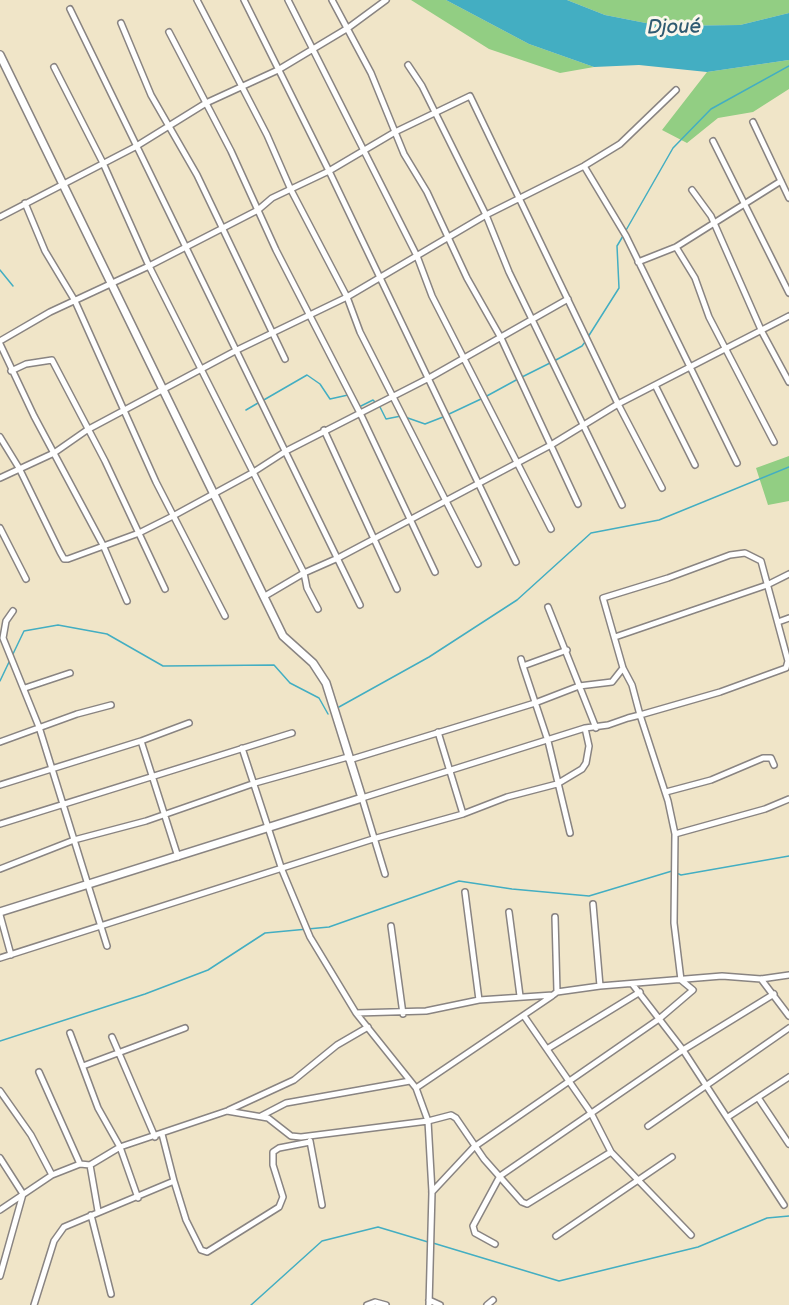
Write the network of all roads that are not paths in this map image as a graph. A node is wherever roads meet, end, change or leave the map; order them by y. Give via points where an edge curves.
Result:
1 (197, 0) edge
2 (244, 0) edge
3 (288, 0) edge
4 (332, 0) edge
5 (386, 0) edge
6 (70, 9) dead end
7 (121, 23) dead end
8 (348, 28) junction
9 (169, 32) dead end
10 (311, 49) junction
11 (0, 55) edge
12 (408, 64) dead end
13 (54, 67) dead end
14 (278, 70) junction
15 (242, 85) junction
16 (675, 90) dead end
17 (206, 102) junction
18 (436, 114) junction
19 (753, 122) dead end
20 (168, 126) junction
21 (395, 132) junction
22 (713, 141) dead end
23 (135, 147) junction
24 (364, 152) junction
25 (103, 163) junction
26 (584, 166) junction
27 (329, 171) junction
28 (781, 181) junction
29 (62, 184) junction
30 (291, 190) junction
31 (692, 190) dead end
32 (519, 198) junction
33 (789, 198) edge
34 (744, 202) junction
35 (25, 203) junction
36 (258, 210) junction
37 (486, 215) junction
38 (0, 217) edge
39 (714, 223) junction
40 (221, 227) junction
41 (448, 238) junction
42 (187, 246) junction
43 (676, 247) junction
44 (417, 256) junction
45 (638, 262) junction
46 (149, 266) junction
47 (379, 277) junction
48 (113, 283) junction
49 (789, 293) edge
50 (347, 297) junction
51 (568, 299) junction
52 (75, 301) junction
53 (310, 316) junction
54 (789, 316) edge
55 (533, 320) junction
56 (274, 332) junction
57 (762, 332) junction
58 (501, 338) junction
59 (0, 342) edge
60 (237, 350) junction
61 (725, 351) junction
62 (464, 358) junction
63 (285, 359) dead end
64 (202, 369) junction
65 (691, 369) junction
66 (12, 371) junction
67 (429, 378) junction
68 (789, 382) edge
69 (655, 385) junction
70 (163, 389) junction
71 (394, 396) junction
72 (618, 404) junction
73 (126, 410) junction
74 (360, 413) junction
75 (584, 426) junction
76 (87, 430) junction
77 (324, 430) junction
78 (0, 437) edge
79 (774, 442) dead end
80 (551, 445) junction
81 (286, 451) junction
82 (54, 453) junction
83 (517, 461) junction
84 (737, 463) dead end
85 (695, 465) dead end
86 (19, 468) junction
87 (252, 473) junction
88 (0, 478) edge
89 (478, 483) junction
90 (662, 488) dead end
91 (214, 492) junction
92 (447, 500) junction
93 (578, 504) dead end
94 (622, 505) dead end
95 (173, 516) junction
96 (410, 519) junction
97 (0, 528) edge
98 (550, 530) dead end
99 (139, 533) junction
100 (372, 539) junction
101 (103, 545) junction
102 (338, 558) junction
103 (516, 561) dead end
104 (478, 564) dead end
105 (435, 572) dead end
106 (304, 573) junction
107 (789, 574) edge
108 (26, 579) dead end
109 (767, 585) junction
110 (165, 589) dead end
111 (397, 589) dead end
112 (266, 596) junction
113 (128, 601) dead end
114 (360, 605) dead end
115 (548, 607) dead end
116 (318, 609) dead end
117 (13, 611) dead end
118 (225, 616) dead end
119 (789, 618) edge
120 (778, 622) junction
121 (615, 637) junction
122 (567, 650) junction
123 (623, 668) junction
124 (70, 673) dead end
125 (579, 686) junction
126 (25, 688) junction
127 (535, 703) junction
128 (111, 705) dead end
129 (640, 715) junction
130 (189, 723) dead end
131 (39, 727) junction
132 (585, 728) junction
133 (596, 728) junction
134 (438, 732) junction
135 (292, 733) dead end
136 (141, 741) junction
137 (548, 741) junction
138 (0, 742) edge
139 (242, 748) junction
140 (349, 759) junction
141 (774, 765) dead end
142 (51, 769) junction
143 (451, 771) junction
144 (154, 776) junction
145 (255, 783) junction
146 (0, 784) edge
147 (557, 784) junction
148 (666, 792) junction
149 (362, 798) junction
150 (789, 799) edge
151 (63, 805) junction
152 (463, 814) junction
153 (165, 815) junction
154 (0, 824) edge
155 (269, 829) junction
156 (570, 833) dead end
157 (675, 834) junction
158 (373, 839) junction
159 (74, 840) junction
160 (178, 857) junction
161 (0, 869) edge
162 (282, 870) junction
163 (385, 874) dead end
164 (89, 884) junction
165 (465, 892) dead end
166 (593, 904) dead end
167 (510, 912) dead end
168 (0, 914) edge
169 (555, 917) dead end
170 (101, 926) junction
171 (391, 926) dead end
172 (107, 946) dead end
173 (11, 955) junction
174 (0, 958) edge
175 (789, 975) edge
176 (760, 979) junction
177 (681, 980) junction
178 (633, 985) junction
179 (600, 987) junction
180 (640, 992) junction
181 (555, 993) junction
182 (774, 994) junction
183 (520, 996) junction
184 (479, 1000) junction
185 (356, 1013) junction
186 (403, 1014) junction
187 (524, 1016) junction
188 (789, 1016) edge
189 (659, 1019) junction
190 (368, 1027) junction
191 (185, 1028) dead end
192 (789, 1028) edge
193 (70, 1033) dead end
194 (112, 1037) dead end
195 (547, 1049) junction
196 (683, 1050) junction
197 (119, 1053) junction
198 (83, 1066) junction
199 (39, 1072) dead end
200 (789, 1077) edge
201 (410, 1081) junction
202 (570, 1081) junction
203 (708, 1087) junction
204 (417, 1088) junction
205 (0, 1091) edge
206 (759, 1099) junction
207 (227, 1111) junction
208 (591, 1113) junction
209 (259, 1116) junction
210 (728, 1117) junction
211 (428, 1121) junction
212 (648, 1126) dead end
213 (162, 1134) junction
214 (154, 1137) junction
215 (310, 1139) junction
216 (789, 1144) edge
217 (120, 1147) junction
218 (474, 1147) junction
219 (611, 1152) junction
220 (672, 1157) dead end
221 (0, 1158) edge
222 (80, 1164) junction
223 (90, 1165) junction
224 (52, 1175) junction
225 (500, 1176) junction
226 (639, 1179) junction
227 (174, 1181) junction
228 (432, 1192) junction
229 (23, 1194) junction
230 (138, 1198) junction
231 (322, 1205) dead end
232 (784, 1205) dead end
233 (0, 1210) edge
234 (98, 1211) junction
235 (91, 1215) junction
236 (691, 1235) dead end
237 (556, 1236) dead end
238 (495, 1244) dead end
239 (0, 1276) edge
240 (111, 1294) dead end
241 (492, 1300) dead end
242 (429, 1303) edge
243 (34, 1305) edge
244 (367, 1305) edge
245 (386, 1305) edge
246 (440, 1305) edge
247 (487, 1305) edge

1 - 15 street
2 - 14 street
3 - 10 street
4 - 8 street
5 - 8 street
6 - 23 street
7 - 20 street via 150,95
8 - 10 street
8 - 21 street
9 - 17 street
10 - 14 street
10 - 24 street
11 - 29 street
12 - 18 street
13 - 25 street
14 - 15 street
14 - 27 street
15 - 17 street
15 - 30 street
16 - 26 street via 620,144
17 - 20 street
17 - 36 street
18 - 21 street
18 - 32 street via 470,96
18 - 37 street
19 - 28 street
20 - 23 street
20 - 40 street
21 - 24 street
21 - 41 street
22 - 34 street
23 - 25 street
23 - 42 street
24 - 27 street
24 - 44 street
25 - 29 street
25 - 46 street
26 - 32 street
26 - 45 street
27 - 30 street
27 - 47 street
28 - 33 street
28 - 34 street
29 - 35 street
29 - 48 street
30 - 36 street via 272,198
30 - 50 street
31 - 39 street
32 - 37 street
32 - 51 street
34 - 39 street
34 - 49 street
35 - 38 street
35 - 52 street via 45,251
36 - 40 street
36 - 53 street
37 - 41 street
37 - 55 street
39 - 43 street
39 - 57 street
40 - 42 street
40 - 56 street
41 - 44 street
41 - 58 street
42 - 46 street
42 - 60 street
43 - 45 street
43 - 61 street via 695,278
44 - 47 street
44 - 62 street via 432,296
45 - 65 street
46 - 48 street
46 - 64 street
47 - 50 street
47 - 67 street
48 - 52 street
48 - 70 street
50 - 53 street
50 - 71 street via 360,332
51 - 55 street
51 - 72 street
52 - 59 street
52 - 73 street
53 - 56 street
53 - 74 street
54 - 57 street
55 - 58 street
55 - 75 street
56 - 60 street
56 - 63 street
57 - 61 street
57 - 68 street
58 - 62 street
58 - 80 street
59 - 66 street
60 - 64 street
60 - 81 street
61 - 65 street
61 - 79 street
62 - 67 street
62 - 83 street
64 - 70 street
64 - 87 street
65 - 69 street
65 - 84 street
66 - 76 street via 26,364 52,360
66 - 82 street
67 - 71 street
67 - 89 street
69 - 72 street
69 - 85 street
70 - 73 street
70 - 91 street
71 - 74 street
71 - 92 street
72 - 75 street
72 - 90 street
73 - 76 street
73 - 95 street
74 - 77 street
74 - 96 street
75 - 80 street
75 - 94 street
76 - 82 street
76 - 99 street
77 - 81 street
77 - 100 street
78 - 86 street
80 - 83 street
80 - 93 street
81 - 87 street
81 - 102 street
82 - 86 street
82 - 101 street
83 - 89 street
83 - 98 street
86 - 88 street
86 - 101 street via 64,559
87 - 91 street
87 - 106 street
89 - 92 street
89 - 103 street
91 - 95 street
91 - 112 street
92 - 96 street
92 - 104 street
95 - 99 street
95 - 118 street
96 - 100 street
96 - 105 street
97 - 108 street
99 - 101 street
99 - 110 street
100 - 102 street
100 - 111 street
101 - 113 street
102 - 106 street
102 - 114 street
106 - 112 street
106 - 116 street
107 - 109 street
109 - 120 street
109 - 121 street
109 - 121 street via 761,561 745,553 603,598
112 - 140 street via 283,636 323,676
115 - 122 street
117 - 126 street via 6,621 3,638
119 - 120 street
120 - 129 street via 788,661 786,668
121 - 123 street
122 - 125 street
122 - 127 street via 522,662
123 - 125 street via 612,682
123 - 129 street
124 - 126 street
125 - 127 street
125 - 133 street
126 - 131 street
127 - 134 street
127 - 137 street
128 - 131 street
129 - 133 street
129 - 148 street
130 - 136 street
131 - 138 street
131 - 142 street
132 - 133 street
132 - 137 street
132 - 147 street via 589,746 586,763
134 - 140 street
134 - 143 street
135 - 139 street
136 - 142 street
136 - 144 street
137 - 143 street
137 - 147 street
139 - 144 street
139 - 145 street
140 - 145 street
140 - 149 street
141 - 148 street via 771,758 763,758 711,780
142 - 146 street
142 - 151 street
143 - 149 street
143 - 152 street
144 - 151 street
144 - 153 street
145 - 153 street
145 - 155 street
147 - 152 street
147 - 156 street
148 - 157 street
149 - 155 street
149 - 158 street
150 - 157 street
151 - 154 street
151 - 159 street
152 - 158 street
153 - 159 street
153 - 160 street
155 - 160 street
155 - 162 street
157 - 177 street via 674,923
158 - 162 street
158 - 163 street
159 - 161 street
159 - 164 street
160 - 164 street
162 - 170 street
162 - 185 street via 310,937
164 - 168 street
164 - 170 street
165 - 184 street
166 - 179 street
167 - 183 street
168 - 173 street
169 - 181 street
170 - 172 street
170 - 173 street
171 - 186 street
173 - 174 street
175 - 176 street
176 - 177 street via 737,976
176 - 182 street
177 - 178 street
177 - 189 street via 693,990
178 - 179 street
178 - 180 street
179 - 181 street
180 - 189 street
180 - 195 street
181 - 183 street
181 - 187 street
182 - 188 street
182 - 196 street
183 - 184 street
184 - 186 street
185 - 186 street
185 - 190 street
187 - 195 street
187 - 204 street
189 - 196 street
189 - 202 street
190 - 201 street
190 - 207 street via 337,1045 294,1080
191 - 197 street
192 - 203 street
193 - 198 street
194 - 197 street
195 - 202 street
196 - 203 street
196 - 208 street
197 - 198 street
197 - 214 street
198 - 217 street via 98,1108
199 - 222 street
200 - 206 street
201 - 204 street
201 - 209 street via 286,1103
202 - 208 street
202 - 218 street
203 - 210 street
203 - 212 street
204 - 211 street
205 - 224 street
206 - 210 street
206 - 216 street
207 - 209 street
207 - 213 street
208 - 219 street
208 - 225 street
209 - 215 street via 275,1121 291,1136
210 - 232 street
211 - 215 street
211 - 218 street via 452,1115
211 - 228 street
213 - 214 street
213 - 227 street
214 - 217 street
215 - 227 street via 273,1152 273,1165 284,1197 279,1207 207,1252 201,1250 186,1220
215 - 231 street
217 - 223 street
217 - 230 street
218 - 225 street
218 - 228 street
219 - 225 street via 527,1204
219 - 226 street
220 - 226 street
221 - 229 street
222 - 223 street
222 - 224 street
223 - 234 street
224 - 229 street
225 - 238 street via 473,1226 475,1233
226 - 236 street
226 - 237 street
227 - 230 street
228 - 242 street
229 - 233 street
229 - 239 street
230 - 234 street
234 - 235 street
235 - 240 street
235 - 243 street via 59,1232
241 - 247 street
242 - 246 street
244 - 245 street

